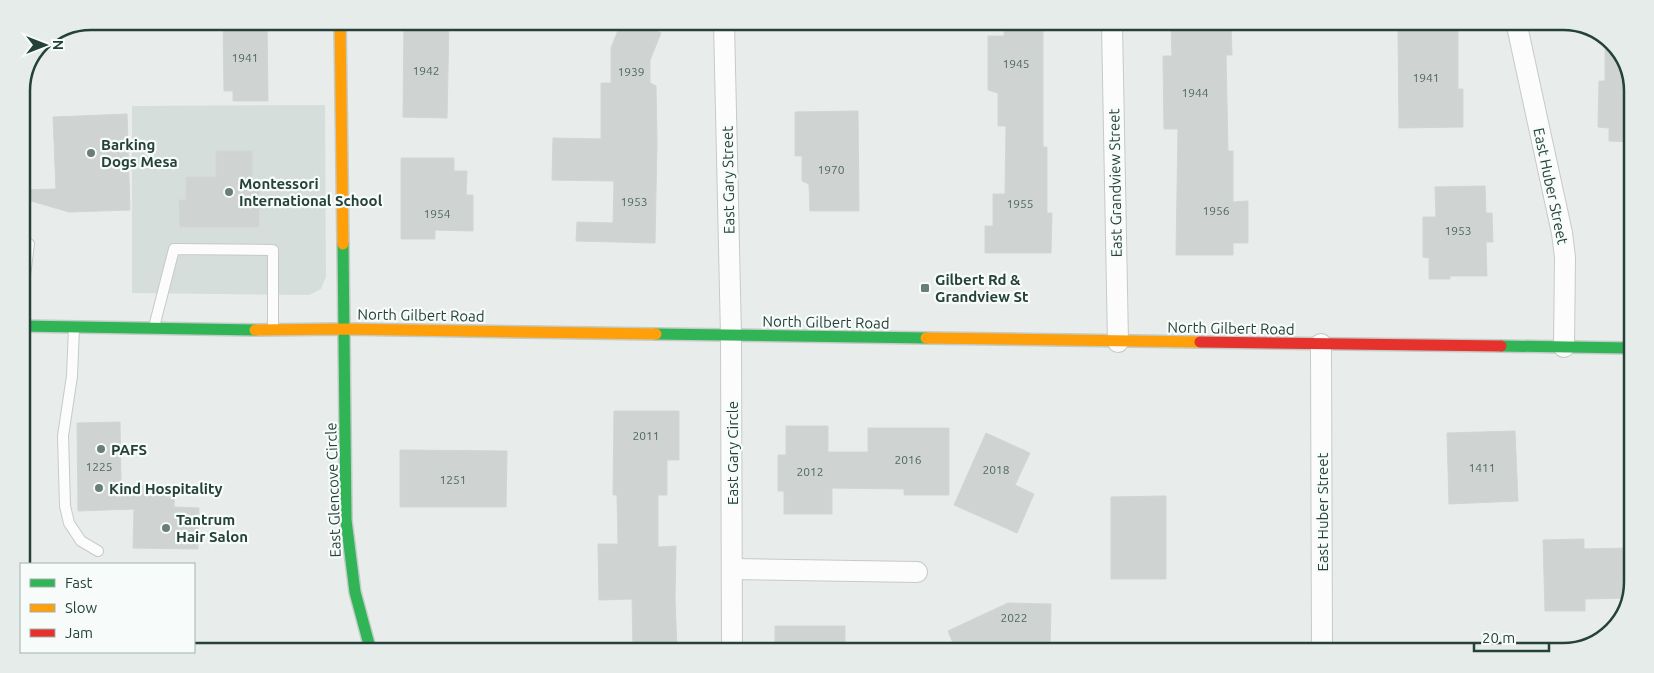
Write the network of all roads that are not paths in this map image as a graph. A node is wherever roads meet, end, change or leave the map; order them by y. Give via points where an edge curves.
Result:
1 (340, 30) edge
2 (724, 30) edge
3 (1112, 30) edge
4 (1518, 30) edge
5 (30, 326) edge
6 (74, 327) junction
7 (154, 328) junction
8 (344, 329) junction
9 (273, 330) junction
10 (731, 336) junction
11 (1118, 342) junction
12 (1322, 344) junction
13 (1564, 347) junction
14 (1624, 348) edge
15 (98, 551) dead end
16 (732, 569) junction
17 (917, 572) dead end
18 (369, 643) edge
19 (732, 643) edge
20 (1322, 643) edge

1 - 8 main road, East Glencove Circle
2 - 10 street, East Gary Street
3 - 11 street, East Grandview Street
4 - 13 street, East Huber Street via 1562,233 1566,264
5 - 6 main road, North Gilbert Road
6 - 7 main road, North Gilbert Road
6 - 15 lane via 72,376 63,436 65,506 69,523 81,541
7 - 9 main road, North Gilbert Road
7 - 9 lane via 174,249 273,250
8 - 9 main road, North Gilbert Road
8 - 10 main road, North Gilbert Road
8 - 18 main road, East Glencove Circle via 347,536 355,592
10 - 11 main road, North Gilbert Road
10 - 16 street, East Gary Circle
11 - 12 main road, North Gilbert Road
12 - 13 main road, North Gilbert Road
12 - 20 street, East Huber Street
13 - 14 main road, North Gilbert Road
16 - 17 street
16 - 19 street, East Gary Circle

